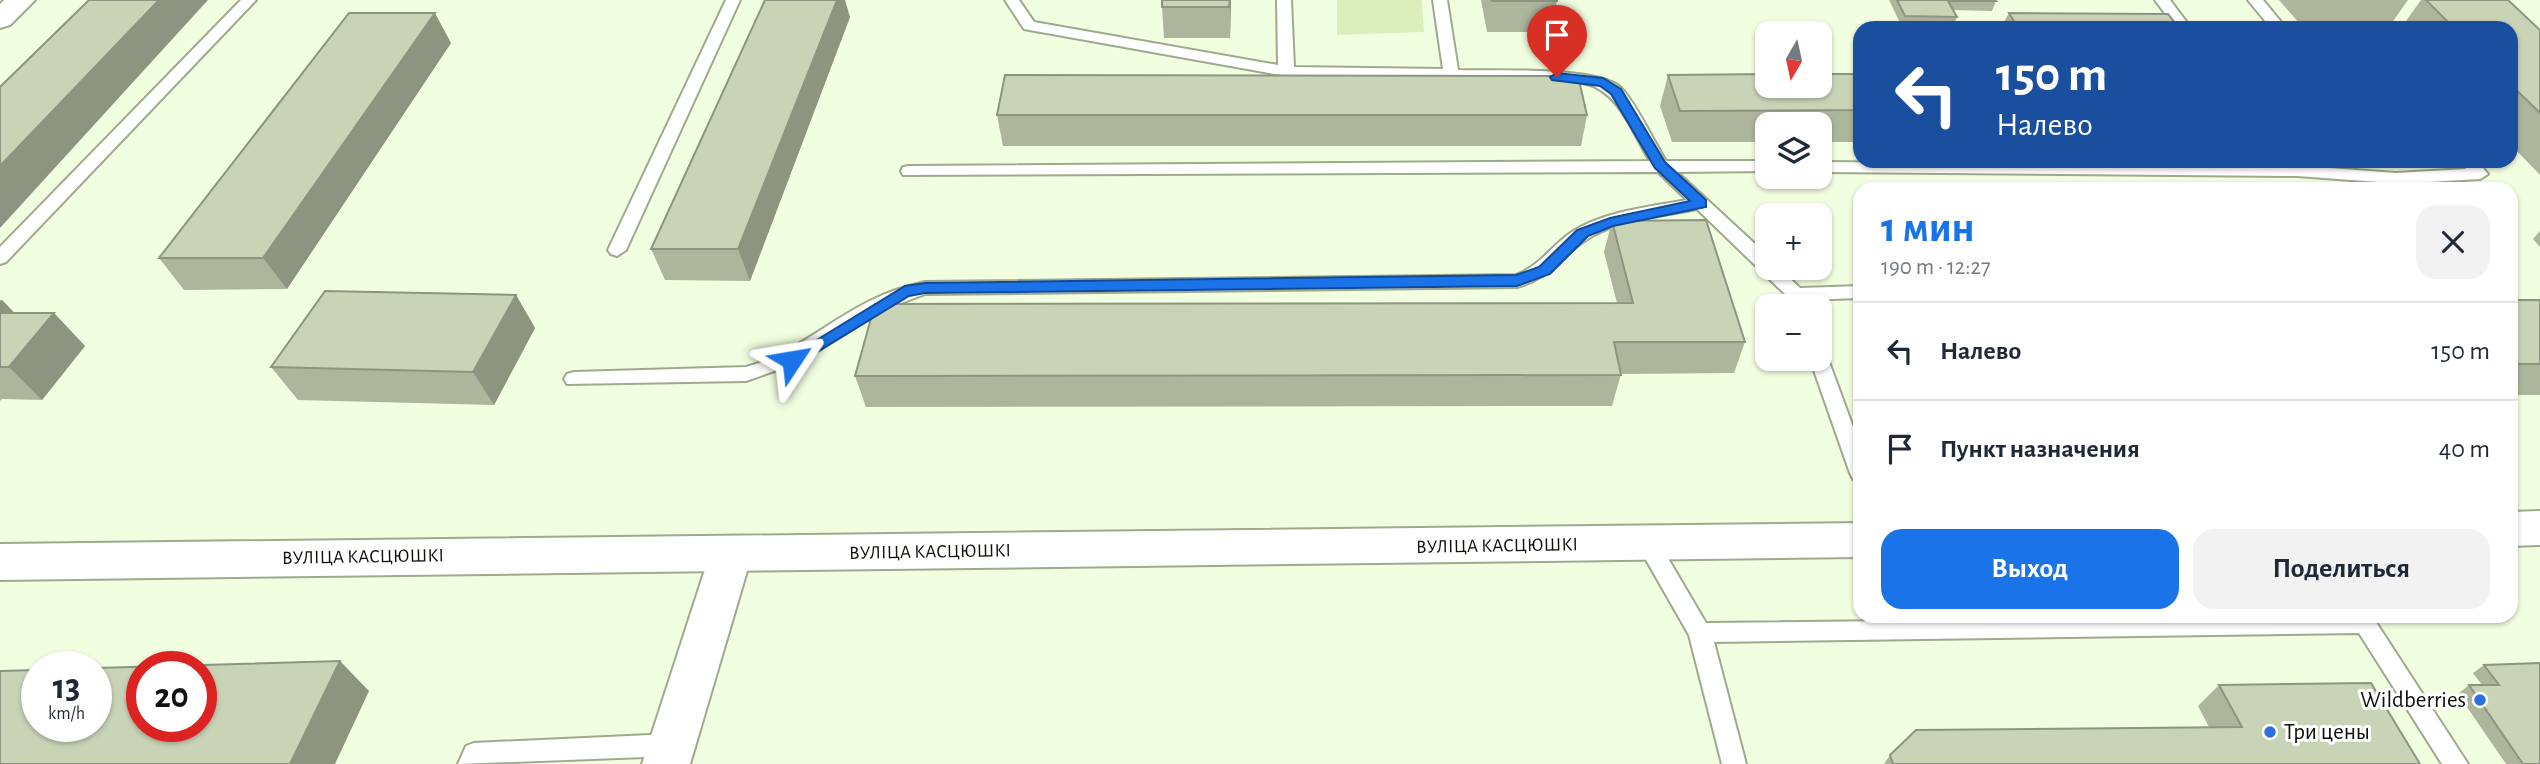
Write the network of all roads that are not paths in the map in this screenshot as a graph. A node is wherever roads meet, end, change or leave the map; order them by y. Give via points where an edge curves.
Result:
1 (21, 0) edge
2 (249, 0) edge
3 (733, 0) edge
4 (1012, 0) edge
5 (1284, 0) edge
6 (1440, 0) edge
7 (2162, 0) edge
8 (2255, 0) edge
9 (0, 19) edge
10 (2178, 21) edge
11 (2273, 21) edge
12 (1286, 72) junction
13 (1451, 74) junction
14 (1660, 165) junction
15 (1755, 166) edge
16 (1832, 167) edge
17 (1853, 167) edge
18 (2306, 168) edge
19 (2474, 168) edge
20 (909, 171) dead end
21 (2396, 182) edge
22 (2411, 182) edge
23 (1701, 203) junction
24 (617, 250) dead end
25 (1755, 255) edge
26 (0, 258) edge
27 (1780, 280) edge
28 (1853, 293) edge
29 (1793, 294) edge
30 (1832, 296) edge
31 (1823, 371) edge
32 (574, 379) dead end
33 (1853, 454) edge
34 (2540, 528) edge
35 (2518, 529) edge
36 (1853, 540) edge
37 (1648, 544) junction
38 (731, 554) junction
39 (0, 562) edge
40 (2209, 623) edge
41 (2364, 623) edge
42 (1700, 633) junction
43 (669, 755) edge
44 (470, 764) edge
45 (1734, 764) edge
46 (2456, 764) edge

1 - 9 street
2 - 26 lane
3 - 24 lane
4 - 12 lane via 1029,26
5 - 12 lane
6 - 13 lane
7 - 10 lane
8 - 11 lane
12 - 13 lane
13 - 14 lane via 1603,82 1616,91
14 - 15 lane
14 - 20 lane
14 - 23 lane
16 - 17 lane
18 - 21 lane
19 - 22 lane via 2480,174
23 - 25 lane
23 - 32 lane via 1610,222 1583,233 1545,271 1517,281 925,288 885,301 772,369 746,374
27 - 29 lane
28 - 30 lane
31 - 33 lane
34 - 35 street
36 - 37 street, ВУЛІЦА КАСЦЮШКІ
37 - 38 street, ВУЛІЦА КАСЦЮШКІ
37 - 42 lane
38 - 39 street, ВУЛІЦА КАСЦЮШКІ
38 - 43 street
40 - 42 lane
41 - 46 lane
42 - 45 lane
43 - 44 lane via 474,754

